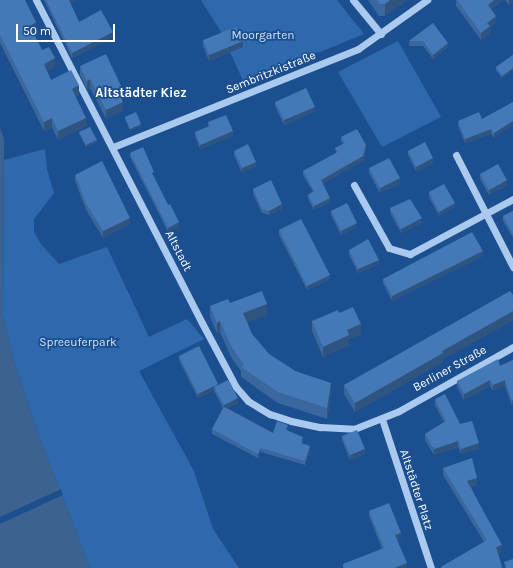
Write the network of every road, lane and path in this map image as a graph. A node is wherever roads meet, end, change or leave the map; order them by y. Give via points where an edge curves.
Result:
1 (36, 0) edge
2 (353, 0) edge
3 (427, 0) edge
4 (381, 34) junction
5 (113, 147) junction
6 (456, 155) dead end
7 (354, 185) dead end
8 (513, 198) edge
9 (486, 213) junction
10 (513, 267) edge
11 (513, 347) edge
12 (382, 419) junction
13 (431, 568) edge

1 - 5 street, Altstadt
2 - 4 street
3 - 4 street, Sembritzkistraße
4 - 5 street, Sembritzkistraße via 358,49
5 - 12 street, Altstadt via 236,387 248,401 270,414 291,421 341,429 365,426
6 - 9 street
7 - 9 street via 389,248 410,254
8 - 9 street
9 - 10 street
11 - 12 street, Berliner Straße
12 - 13 street, Altstädter Platz

